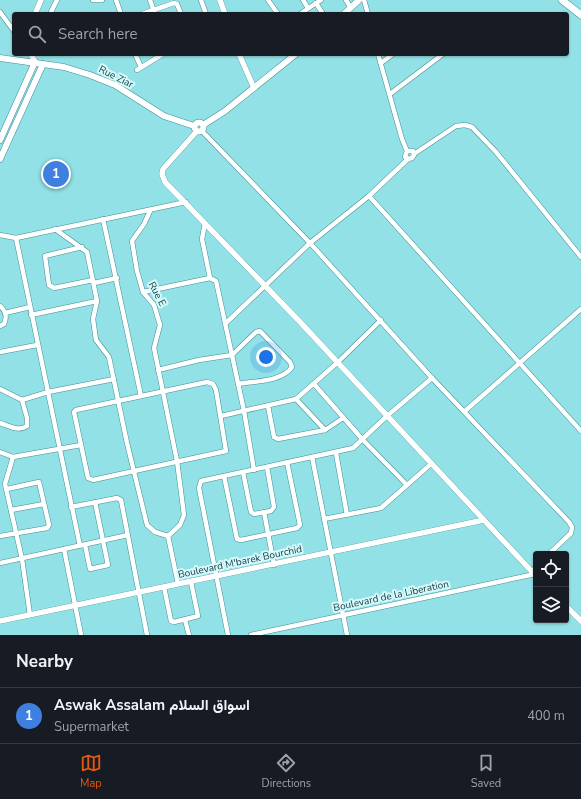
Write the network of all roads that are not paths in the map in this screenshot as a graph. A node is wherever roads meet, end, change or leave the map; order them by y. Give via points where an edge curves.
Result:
1 (40, 0) edge
2 (57, 0) edge
3 (94, 0) edge
4 (102, 0) edge
5 (116, 0) edge
6 (150, 0) edge
7 (201, 0) edge
8 (220, 0) edge
9 (268, 0) edge
10 (303, 0) edge
11 (321, 0) edge
12 (346, 0) edge
13 (359, 0) edge
14 (364, 0) edge
15 (562, 0) edge
16 (316, 3) junction
17 (308, 8) junction
18 (351, 8) junction
19 (36, 12) edge
20 (51, 12) edge
21 (120, 12) edge
22 (154, 12) edge
23 (180, 12) edge
24 (205, 12) edge
25 (224, 12) edge
26 (277, 12) edge
27 (303, 12) edge
28 (322, 12) edge
29 (346, 12) edge
30 (367, 12) edge
31 (1, 14) edge
32 (581, 15) edge
33 (12, 28) edge
34 (32, 56) edge
35 (136, 56) edge
36 (160, 56) edge
37 (240, 56) edge
38 (294, 56) edge
39 (379, 56) edge
40 (390, 56) edge
41 (440, 56) edge
42 (0, 58) edge
43 (35, 62) junction
44 (381, 63) junction
45 (43, 64) junction
46 (254, 88) junction
47 (390, 94) junction
48 (199, 128) junction
49 (5, 130) junction
50 (12, 133) junction
51 (0, 140) edge
52 (407, 151) junction
53 (414, 154) junction
54 (0, 159) edge
55 (408, 159) junction
56 (369, 196) junction
57 (186, 202) junction
58 (150, 210) junction
59 (104, 219) junction
60 (205, 223) junction
61 (55, 229) junction
62 (0, 235) edge
63 (16, 238) junction
64 (310, 243) junction
65 (82, 247) junction
66 (581, 257) edge
67 (117, 278) junction
68 (210, 278) junction
69 (94, 282) junction
70 (265, 286) junction
71 (143, 292) junction
72 (97, 301) junction
73 (0, 306) edge
74 (30, 307) junction
75 (581, 309) edge
76 (5, 313) junction
77 (31, 315) junction
78 (381, 320) junction
79 (226, 323) junction
80 (0, 326) edge
81 (37, 345) junction
82 (0, 352) edge
83 (232, 355) junction
84 (520, 362) junction
85 (337, 363) junction
86 (158, 370) junction
87 (432, 378) junction
88 (114, 379) junction
89 (238, 384) junction
90 (314, 384) junction
91 (0, 390) edge
92 (163, 391) junction
93 (48, 392) junction
94 (141, 396) junction
95 (296, 399) junction
96 (22, 400) junction
97 (118, 400) junction
98 (268, 406) junction
99 (244, 411) junction
100 (465, 412) junction
101 (221, 416) junction
102 (387, 416) junction
103 (343, 418) junction
104 (0, 423) edge
105 (325, 430) junction
106 (581, 431) edge
107 (363, 440) junction
108 (81, 445) junction
109 (59, 449) junction
110 (0, 452) edge
111 (336, 453) junction
112 (13, 457) junction
113 (312, 457) junction
114 (177, 461) junction
115 (287, 462) junction
116 (432, 463) junction
117 (267, 467) junction
118 (254, 470) junction
119 (134, 471) junction
120 (243, 472) junction
121 (224, 476) junction
122 (0, 482) edge
123 (406, 484) junction
124 (6, 487) junction
125 (95, 502) junction
126 (44, 504) junction
127 (71, 507) junction
128 (11, 510) junction
129 (264, 512) junction
130 (347, 515) junction
131 (324, 519) junction
132 (484, 520) junction
133 (16, 533) junction
134 (268, 535) junction
135 (0, 536) edge
136 (128, 536) junction
137 (168, 536) junction
138 (103, 541) junction
139 (82, 545) junction
140 (64, 550) junction
141 (552, 551) edge
142 (331, 553) junction
143 (22, 559) junction
144 (0, 563) edge
145 (274, 565) junction
146 (533, 570) edge
147 (533, 572) edge
148 (216, 577) junction
149 (191, 582) junction
150 (178, 584) junction
151 (164, 587) junction
152 (138, 593) junction
153 (74, 606) junction
154 (569, 609) edge
155 (30, 615) junction
156 (344, 615) junction
157 (186, 620) junction
158 (0, 621) edge
159 (581, 621) edge
160 (81, 635) edge
161 (147, 635) edge
162 (189, 635) edge
163 (228, 635) edge
164 (251, 635) edge
165 (347, 635) edge

1 - 19 street
2 - 20 street
3 - 4 street
5 - 21 street
6 - 22 street
7 - 24 street
8 - 25 street
9 - 26 street
10 - 17 street
11 - 16 street
12 - 18 street
13 - 18 main road
14 - 30 street
15 - 32 main road
16 - 17 street
16 - 28 street
17 - 27 street
18 - 29 main road
22 - 23 street via 176,3
31 - 33 street
34 - 43 street
35 - 36 street via 139,68
37 - 46 street
38 - 46 main road
39 - 44 street
40 - 44 street
41 - 47 street
42 - 43 main road, Rue Ziar
43 - 45 main road, Rue Ziar
43 - 49 main road
44 - 47 street
45 - 48 main road, Rue Ziar via 101,78 164,116
45 - 50 main road
46 - 48 main road via 226,111
47 - 52 street
48 - 57 street via 162,173 165,182
48 - 64 street
49 - 50 main road
49 - 51 main road
50 - 54 main road
52 - 53 street via 412,150
52 - 55 street via 405,155
53 - 55 street
53 - 66 street via 456,126 472,127 496,152
55 - 56 street
56 - 64 street
56 - 84 street
57 - 58 street
57 - 60 street
58 - 59 street
58 - 71 street, Rue E via 132,241
59 - 61 street
59 - 67 street
60 - 68 street via 202,239
60 - 70 street
61 - 63 street
61 - 65 street
62 - 63 street
63 - 74 street
64 - 70 street
64 - 78 street
65 - 69 street via 88,252
65 - 69 street via 45,256 49,285 54,288
67 - 69 street
67 - 94 street
68 - 71 street
68 - 79 street via 217,282
69 - 72 street
70 - 79 street
70 - 85 street
71 - 86 street, Rue E via 154,305 160,325 154,348
72 - 77 street
72 - 88 street via 93,319 96,340 109,356
73 - 76 street
74 - 76 street
74 - 77 street
75 - 84 street
76 - 80 street via 5,322
77 - 81 street
78 - 85 street
78 - 87 street
79 - 83 street
81 - 82 street
81 - 93 street
83 - 86 street
83 - 89 street
83 - 89 street via 259,331 292,366 278,377
84 - 100 street
84 - 106 street
85 - 90 street
85 - 102 street
86 - 92 street, Rue E
87 - 100 street
87 - 102 street
88 - 93 street
88 - 97 street
89 - 99 street
90 - 95 street
90 - 103 street
91 - 96 street
92 - 94 street
92 - 101 street via 212,383 216,390
92 - 114 street, Rue E
93 - 96 street
93 - 109 street
94 - 97 street
95 - 98 street
95 - 105 street
96 - 104 street via 28,426 19,429
97 - 108 street via 75,411
97 - 119 street
98 - 99 street
98 - 105 street via 273,434 277,439
99 - 101 street
99 - 118 street
100 - 141 street via 572,527 571,533
101 - 114 street via 226,451
102 - 107 street
102 - 116 street
103 - 105 street
103 - 107 street
107 - 111 street via 355,447
107 - 123 street
108 - 109 street
108 - 119 street via 89,479
109 - 112 street
109 - 127 street
110 - 112 street
111 - 113 street
111 - 130 street
112 - 124 street
113 - 115 street
113 - 131 street
114 - 119 street
114 - 137 street, Rue E via 184,515 180,526
115 - 117 street
115 - 134 street via 300,526
116 - 123 street
116 - 132 street
117 - 118 street
117 - 129 street via 274,507
118 - 120 street
119 - 137 street via 147,525 155,532
120 - 121 street
120 - 129 street via 251,512
121 - 134 street via 237,539
121 - 148 street via 201,481 199,485
122 - 124 street
123 - 130 street via 381,508
124 - 126 street via 39,482
124 - 128 street
125 - 127 street
125 - 136 street via 120,499
125 - 138 street
126 - 128 street
126 - 133 street via 48,527
127 - 139 street
128 - 133 street
129 - 134 street
130 - 131 street
131 - 142 street
132 - 142 street, Boulevard M'barek Bourchid
132 - 146 street
133 - 135 street
133 - 143 street
134 - 145 street
136 - 138 street
136 - 152 street
137 - 150 street
138 - 139 street
138 - 139 street via 108,564 92,569
139 - 140 street
140 - 143 street
140 - 153 street
142 - 145 street, Boulevard M'barek Bourchid
142 - 156 street
143 - 144 street
143 - 155 street
145 - 148 street, Boulevard M'barek Bourchid
147 - 156 street, Boulevard de la Liberation
148 - 149 street, Boulevard M'barek Bourchid
148 - 163 street
149 - 150 street, Boulevard M'barek Bourchid
149 - 157 street via 198,616
150 - 151 street, Boulevard M'barek Bourchid
151 - 152 street, Boulevard M'barek Bourchid
151 - 157 street via 171,621
152 - 153 street, Boulevard M'barek Bourchid
152 - 161 street
153 - 155 street, Boulevard M'barek Bourchid
153 - 160 street
154 - 159 street
155 - 158 street, Boulevard M'barek Bourchid
156 - 164 street, Boulevard de la Liberation
156 - 165 street
157 - 162 street

